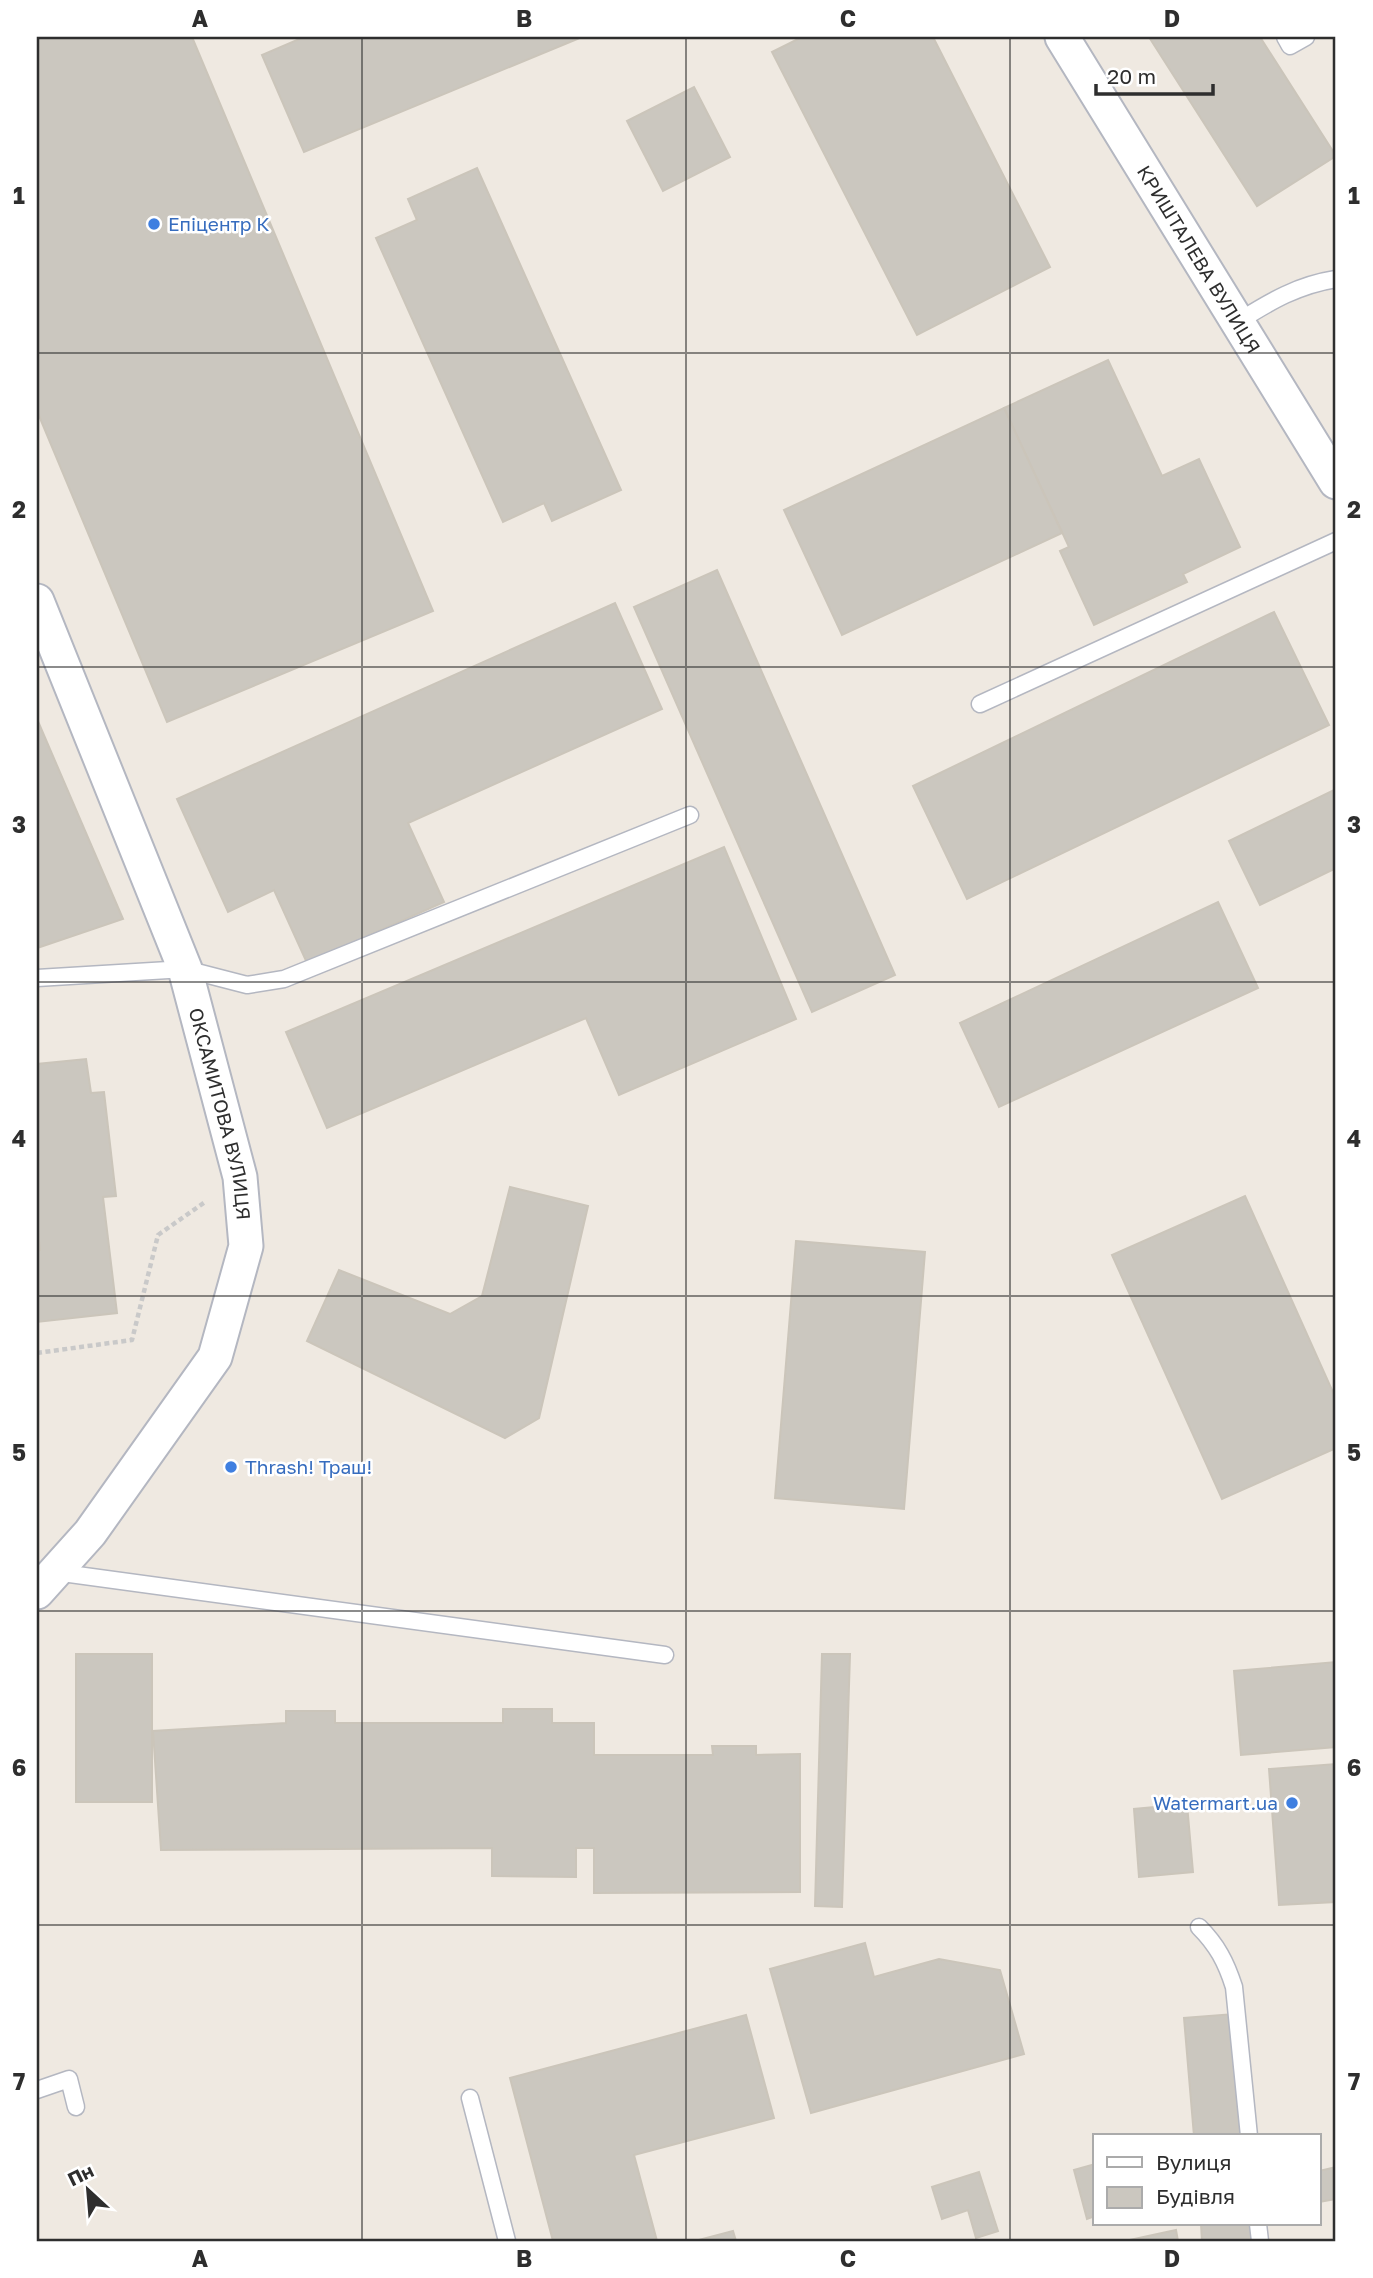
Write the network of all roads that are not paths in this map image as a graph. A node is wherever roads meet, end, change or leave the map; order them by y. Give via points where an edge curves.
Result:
1 (1062, 37) edge
2 (1284, 37) edge
3 (1306, 37) edge
4 (1336, 279) edge
5 (1239, 321) junction
6 (1336, 482) edge
7 (1336, 541) edge
8 (37, 601) edge
9 (980, 704) dead end
10 (690, 815) dead end
11 (185, 969) junction
12 (37, 978) edge
13 (46, 1582) edge
14 (665, 1655) dead end
15 (1199, 1927) dead end
16 (37, 2090) edge
17 (470, 2098) dead end
18 (76, 2107) dead end
19 (1249, 2134) edge
20 (508, 2241) edge

1 - 5 street, КРИШТАЛЕВА ВУЛИЦЯ
2 - 3 lane via 1290,47
4 - 5 lane via 1283,293
5 - 6 street, КРИШТАЛЕВА ВУЛИЦЯ
7 - 9 lane
8 - 11 street, ОКСАМИТОВА ВУЛИЦЯ
10 - 11 lane via 284,979 247,985
11 - 12 lane
11 - 13 street, ОКСАМИТОВА ВУЛИЦЯ via 240,1178 246,1246 215,1357 90,1533
13 - 14 lane
15 - 19 lane via 1227,1964 1234,1987
16 - 18 lane via 69,2078
17 - 20 lane

